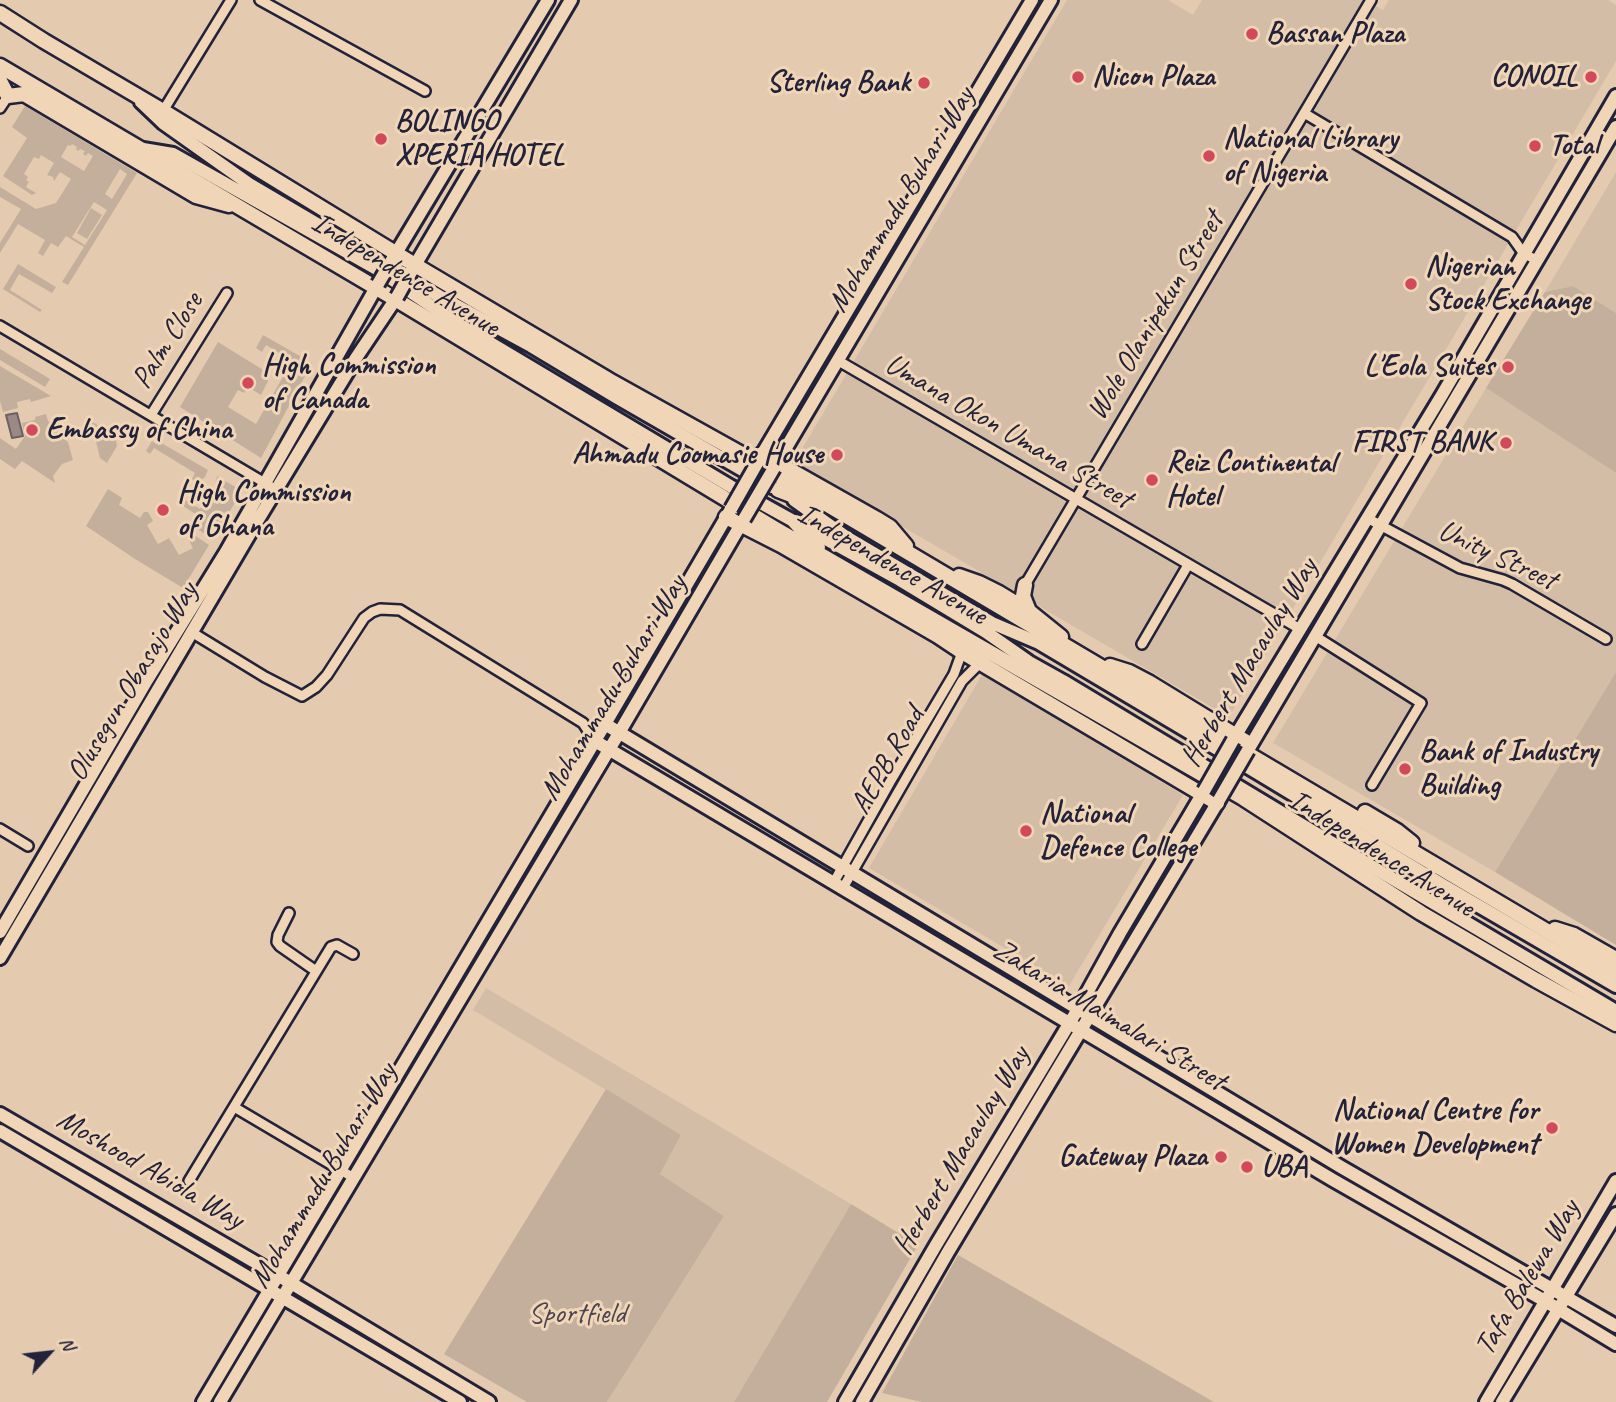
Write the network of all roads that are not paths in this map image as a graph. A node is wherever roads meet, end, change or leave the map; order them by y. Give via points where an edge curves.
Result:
1 (231, 0) edge
2 (260, 0) edge
3 (548, 0) edge
4 (571, 0) edge
5 (1032, 0) edge
6 (1051, 0) edge
7 (1371, 0) edge
8 (0, 13) edge
9 (0, 66) edge
10 (0, 80) edge
11 (425, 91) dead end
12 (1616, 96) edge
13 (137, 97) junction
14 (4, 102) edge
15 (163, 111) junction
16 (1304, 113) junction
17 (1616, 127) edge
18 (143, 149) junction
19 (241, 207) junction
20 (899, 223) junction
21 (913, 232) junction
22 (1512, 237) junction
23 (1540, 241) junction
24 (1524, 254) junction
25 (394, 257) junction
26 (1536, 260) junction
27 (413, 268) junction
28 (377, 286) junction
29 (227, 293) dead end
30 (396, 298) junction
31 (0, 327) edge
32 (341, 349) junction
33 (355, 358) junction
34 (838, 360) junction
35 (151, 415) junction
36 (761, 456) junction
37 (775, 466) junction
38 (782, 486) junction
39 (271, 487) junction
40 (1076, 500) junction
41 (729, 513) junction
42 (1367, 518) junction
43 (742, 522) junction
44 (796, 522) junction
45 (1381, 526) junction
46 (910, 554) junction
47 (828, 558) junction
48 (1188, 565) junction
49 (934, 568) junction
50 (215, 582) junction
51 (1025, 585) junction
52 (999, 593) junction
53 (1030, 612) junction
54 (1300, 629) junction
55 (193, 633) junction
56 (1315, 636) junction
57 (1606, 639) dead end
58 (1142, 644) dead end
59 (1073, 651) junction
60 (962, 652) junction
61 (1086, 659) junction
62 (980, 663) junction
63 (583, 723) junction
64 (605, 724) junction
65 (619, 733) junction
66 (1234, 738) junction
67 (595, 741) junction
68 (1249, 747) junction
69 (609, 749) junction
70 (1373, 785) dead end
71 (1203, 792) junction
72 (1218, 801) junction
73 (0, 830) edge
74 (28, 846) dead end
75 (848, 869) junction
76 (1445, 877) junction
77 (839, 885) junction
78 (289, 913) dead end
79 (0, 932) edge
80 (1569, 945) junction
81 (353, 954) dead end
82 (0, 958) edge
83 (1616, 959) edge
84 (316, 971) junction
85 (1616, 972) edge
86 (1616, 986) edge
87 (1079, 1009) junction
88 (1616, 1011) edge
89 (1091, 1016) junction
90 (1070, 1023) junction
91 (1616, 1024) edge
92 (1082, 1030) junction
93 (234, 1108) junction
94 (0, 1114) edge
95 (0, 1131) edge
96 (1319, 1154) junction
97 (1312, 1168) junction
98 (341, 1170) junction
99 (354, 1178) junction
100 (189, 1181) dead end
101 (1616, 1181) edge
102 (1616, 1214) edge
103 (279, 1276) junction
104 (291, 1283) junction
105 (1553, 1288) junction
106 (270, 1290) junction
107 (1566, 1296) junction
108 (283, 1298) junction
109 (1545, 1301) junction
110 (1558, 1309) junction
111 (1616, 1326) edge
112 (1616, 1344) edge
113 (203, 1402) edge
114 (220, 1402) edge
115 (460, 1402) edge
116 (489, 1402) edge
117 (845, 1402) edge
118 (862, 1402) edge
119 (1486, 1402) edge
120 (1502, 1402) edge

1 - 15 street
2 - 11 street
3 - 25 main road, Olusegun Obasajo Way
4 - 27 main road, Olusegun Obasajo Way
5 - 20 main road, Mohammadu Buhari Way
6 - 21 main road, Mohammadu Buhari Way
7 - 16 street, Wole Olanipekun Street
8 - 13 main road, Independence Avenue
9 - 18 main road, Independence Avenue
10 - 14 main road
12 - 23 main road, Herbert Macaulay Way
13 - 15 main road, Independence Avenue
13 - 38 main road, Independence Avenue via 163,123 249,184 616,397
14 - 19 main road via 24,94 196,196
15 - 25 main road, Independence Avenue
16 - 22 street
16 - 40 street, Wole Olanipekun Street
17 - 23 main road, Herbert Macaulay Way
18 - 19 main road, Independence Avenue
18 - 44 main road, Independence Avenue via 173,154 363,262 456,322
19 - 28 main road, Independence Avenue
20 - 21 main road
20 - 36 main road, Mohammadu Buhari Way
21 - 34 main road, Mohammadu Buhari Way
22 - 23 street
22 - 24 street
23 - 24 main road, Herbert Macaulay Way
23 - 26 main road, Herbert Macaulay Way
24 - 26 street
24 - 42 main road, Herbert Macaulay Way
25 - 27 main road, Independence Avenue
25 - 28 main road, Olusegun Obasajo Way, bridge
26 - 45 main road, Herbert Macaulay Way
27 - 30 main road, Olusegun Obasajo Way, bridge
27 - 38 main road, Independence Avenue
28 - 30 main road, Independence Avenue
28 - 32 main road, Olusegun Obasajo Way
29 - 35 street, Palm Close
30 - 33 main road, Olusegun Obasajo Way
30 - 47 main road, Independence Avenue
31 - 35 street
32 - 33 main road
32 - 39 main road, Olusegun Obasajo Way
33 - 39 main road, Olusegun Obasajo Way
34 - 37 main road, Mohammadu Buhari Way
34 - 40 street, Umana Okon Umana Street
35 - 39 street
36 - 37 main road
36 - 41 main road, Mohammadu Buhari Way, bridge
37 - 43 main road, Mohammadu Buhari Way, bridge
37 - 46 main road via 890,527
38 - 46 main road, Independence Avenue
38 - 76 main road, Independence Avenue via 846,537
39 - 50 main road, Olusegun Obasajo Way
40 - 48 street, Umana Okon Umana Street
40 - 51 street, Wole Olanipekun Street
41 - 43 main road
41 - 64 main road, Mohammadu Buhari Way
42 - 45 street, Unity Street
42 - 54 main road, Herbert Macaulay Way
43 - 60 main road
43 - 65 main road, Mohammadu Buhari Way
44 - 47 main road
44 - 88 main road, Independence Avenue
45 - 56 main road, Herbert Macaulay Way
45 - 57 street, Unity Street via 1460,568 1512,584
46 - 49 main road, Independence Avenue
47 - 91 main road, Independence Avenue via 1243,798 1421,913
48 - 54 street, Umana Okon Umana Street
48 - 58 street
49 - 52 main road
49 - 59 main road, Independence Avenue
50 - 55 main road, Olusegun Obasajo Way
50 - 79 main road, Olusegun Obasajo Way via 147,680
51 - 52 main road via 1012,593
51 - 53 main road via 1023,600
52 - 53 main road
53 - 59 main road
54 - 66 main road, Herbert Macaulay Way
55 - 63 street, Zakaria Maimalari Street via 302,696 327,675 364,618 380,609 400,610
55 - 82 main road, Olusegun Obasajo Way
56 - 68 main road, Herbert Macaulay Way
56 - 70 street via 1421,703
59 - 61 main road, Independence Avenue
60 - 62 main road
60 - 75 street, AEPB Road
61 - 66 main road via 1150,683
61 - 76 main road, Independence Avenue
62 - 71 main road
62 - 75 street, AEPB Road via 962,681
63 - 64 street, Zakaria Maimalari Street
63 - 67 street, Zakaria Maimalari Street
64 - 65 main road, Zakaria Maimalari Street
64 - 67 main road, Mohammadu Buhari Way
65 - 69 main road, Mohammadu Buhari Way
65 - 75 main road, Zakaria Maimalari Street
66 - 68 main road
66 - 71 main road, Herbert Macaulay Way, bridge
67 - 69 main road, Zakaria Maimalari Street
67 - 98 main road, Mohammadu Buhari Way
68 - 72 main road, Herbert Macaulay Way, bridge
68 - 76 main road via 1396,831
69 - 77 main road, Zakaria Maimalari Street
69 - 99 main road, Mohammadu Buhari Way
71 - 72 main road
71 - 87 main road, Herbert Macaulay Way
72 - 89 main road, Herbert Macaulay Way
73 - 74 street
75 - 77 street, AEPB Road
75 - 87 main road, Zakaria Maimalari Street
76 - 80 main road, Independence Avenue
76 - 80 main road, Independence Avenue
77 - 90 main road, Zakaria Maimalari Street
78 - 84 street via 277,942
80 - 83 main road
80 - 85 main road, Independence Avenue
80 - 86 main road, Independence Avenue
81 - 84 street via 331,947
84 - 93 street
87 - 89 main road, Zakaria Maimalari Street
87 - 90 main road, Herbert Macaulay Way
89 - 92 main road, Herbert Macaulay Way
89 - 96 main road, Zakaria Maimalari Street
90 - 92 main road, Zakaria Maimalari Street
90 - 117 main road, Herbert Macaulay Way
92 - 97 main road, Zakaria Maimalari Street
92 - 118 main road, Herbert Macaulay Way
93 - 98 street
93 - 100 street
94 - 103 main road, Moshood Abiola Way
95 - 106 main road, Moshood Abiola Way
96 - 97 main road
96 - 105 main road, Zakaria Maimalari Street
97 - 109 main road, Zakaria Maimalari Street
98 - 99 street
98 - 103 main road, Mohammadu Buhari Way
99 - 104 main road, Mohammadu Buhari Way
101 - 105 main road, Tafa Balewa Way
102 - 107 main road
103 - 104 main road, Moshood Abiola Way
103 - 106 main road, Mohammadu Buhari Way
104 - 108 main road, Mohammadu Buhari Way
104 - 116 main road, Moshood Abiola Way
105 - 107 main road, Zakaria Maimalari Street
105 - 109 main road, Tafa Balewa Way
106 - 108 main road, Moshood Abiola Way
106 - 113 main road, Mohammadu Buhari Way
107 - 110 main road
107 - 111 main road, Zakaria Maimalari Street
108 - 114 main road, Mohammadu Buhari Way
108 - 115 main road, Moshood Abiola Way
109 - 110 main road, Zakaria Maimalari Street
109 - 119 main road, Tafa Balewa Way
110 - 112 main road, Zakaria Maimalari Street
110 - 120 main road

